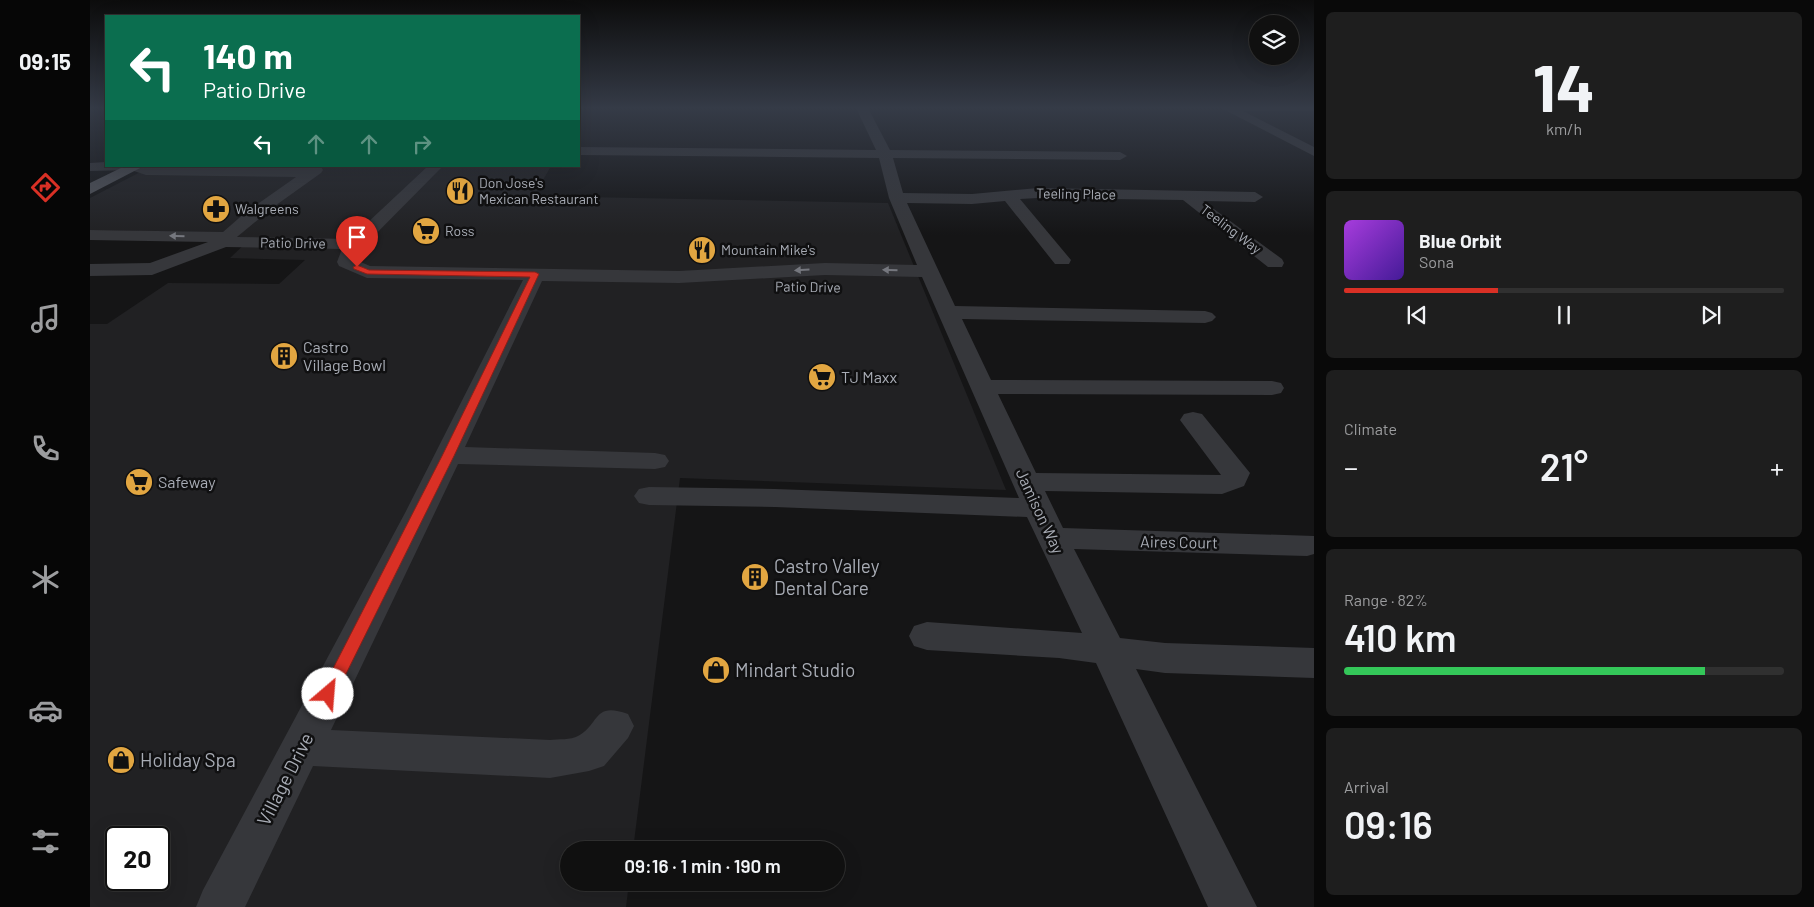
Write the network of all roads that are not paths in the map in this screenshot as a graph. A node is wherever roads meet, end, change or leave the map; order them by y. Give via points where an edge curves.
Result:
1 (883, 150) edge
2 (580, 151) edge
3 (885, 154) junction
4 (1120, 156) dead end
5 (90, 167) edge
6 (110, 167) edge
7 (139, 167) edge
8 (435, 167) edge
9 (318, 168) edge
10 (208, 172) junction
11 (90, 176) edge
12 (183, 188) dead end
13 (90, 190) edge
14 (1186, 195) junction
15 (1010, 196) junction
16 (1255, 197) dead end
17 (897, 198) junction
18 (90, 235) edge
19 (225, 240) junction
20 (355, 244) junction
21 (1062, 260) dead end
22 (1275, 262) dead end
23 (90, 270) edge
24 (535, 274) junction
25 (679, 277) junction
26 (851, 288) dead end
27 (932, 291) junction
28 (1205, 317) dead end
29 (984, 387) junction
30 (1272, 388) dead end
31 (1193, 420) dead end
32 (448, 456) junction
33 (654, 461) dead end
34 (1027, 482) junction
35 (650, 496) dead end
36 (1039, 508) junction
37 (1052, 538) junction
38 (1307, 545) dead end
39 (927, 636) dead end
40 (1108, 649) junction
41 (1314, 663) edge
42 (614, 726) dead end
43 (302, 747) junction
44 (220, 907) edge
45 (1233, 907) edge

1 - 3 street, Jamison Way
2 - 3 street
3 - 4 street
3 - 17 street, Jamison Way
5 - 6 street
6 - 7 street
6 - 11 main road
7 - 10 street via 146,172
7 - 13 main road
8 - 20 street
9 - 10 street
9 - 19 street via 254,214
10 - 12 street
14 - 15 street, Teeling Place via 1038,193
14 - 16 street, Teeling Place
14 - 22 street, Teeling Way
15 - 17 street, Teeling Place
15 - 21 street
17 - 27 street, Jamison Way
19 -> 18 street
19 - 20 street, Patio Drive
19 - 23 street, Patio Drive via 152,270
20 - 24 street, Patio Drive via 346,262 367,272
24 - 25 street, Patio Drive
24 - 32 street, Village Drive
25 - 26 street, Patio Drive via 755,286
27 -> 25 street, Patio Drive via 825,269
27 - 28 street, Patio Drive
27 - 29 street, Jamison Way
29 - 30 street
29 - 34 street, Jamison Way
31 - 34 street via 1236,473 1234,480 1222,485
32 - 33 street
32 - 43 street, Village Drive
34 - 36 street, Jamison Way
35 - 36 street
36 - 37 street, Jamison Way
37 - 38 street, Aires Court
37 - 40 street, Jamison Way
39 - 40 street
40 - 41 street via 1165,658
40 - 45 street, Jamison Way
42 - 43 street via 589,753 550,759
43 - 44 street, Village Drive

